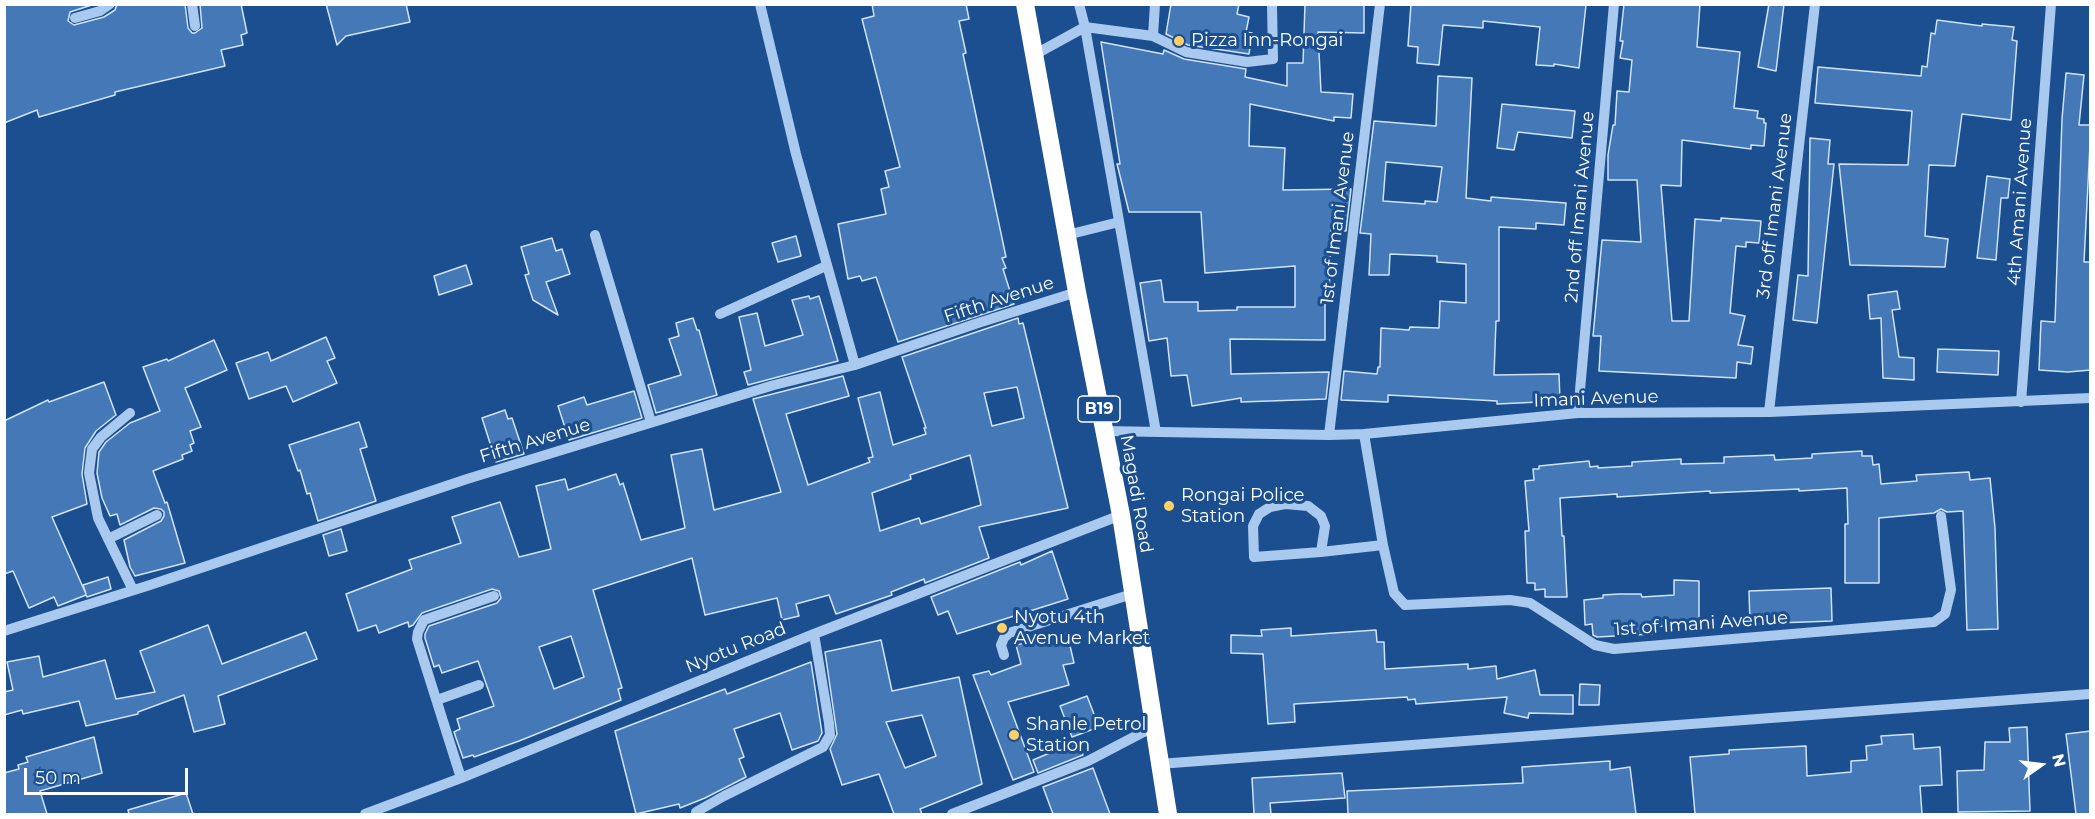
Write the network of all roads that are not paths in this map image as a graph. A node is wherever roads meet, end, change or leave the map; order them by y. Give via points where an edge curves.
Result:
1 (110, 4) edge
2 (192, 4) edge
3 (760, 4) edge
4 (1025, 4) edge
5 (1079, 4) edge
6 (1155, 4) edge
7 (1272, 4) edge
8 (1380, 4) edge
9 (1614, 4) edge
10 (1815, 4) edge
11 (2051, 4) edge
12 (75, 18) dead end
13 (195, 26) dead end
14 (1084, 27) junction
15 (1153, 36) junction
16 (1034, 55) junction
17 (1119, 222) junction
18 (595, 235) dead end
19 (1067, 235) junction
20 (826, 266) junction
21 (1077, 292) junction
22 (720, 314) dead end
23 (855, 365) junction
24 (2091, 398) edge
25 (2021, 402) junction
26 (1768, 412) junction
27 (130, 413) dead end
28 (1578, 413) junction
29 (651, 422) junction
30 (1104, 431) junction
31 (1156, 432) junction
32 (1364, 434) junction
33 (1329, 435) junction
34 (157, 515) dead end
35 (1121, 515) junction
36 (1941, 516) dead end
37 (108, 539) junction
38 (1383, 545) junction
39 (1321, 552) junction
40 (133, 590) junction
41 (1132, 594) junction
42 (494, 596) dead end
43 (4, 630) edge
44 (814, 634) junction
45 (1004, 655) dead end
46 (479, 685) dead end
47 (2091, 694) edge
48 (436, 700) junction
49 (1153, 727) junction
50 (1159, 764) junction
51 (461, 778) junction
52 (365, 814) edge
53 (696, 814) edge
54 (952, 814) edge
55 (1168, 814) edge

1 - 12 street via 100,12
2 - 13 street
3 - 20 street
4 - 16 highway, Magadi Road / B19
5 - 14 street
6 - 15 street
7 - 15 street via 1273,59 1247,62 1186,52
8 - 33 street, 1st of Imani Avenue
9 - 28 street, 2nd off Imani Avenue
10 - 26 street, 3rd off Imani Avenue
11 - 25 street, 4th Amani Avenue
14 - 15 street
14 - 16 street
14 - 17 street
16 - 19 highway, Magadi Road / B19
17 - 19 street
17 - 31 street
18 - 29 street
19 - 21 highway, Magadi Road / B19
20 - 22 street
20 - 23 street
21 - 23 street, Fifth Avenue
21 - 30 highway, Magadi Road / B19
23 - 29 street, Fifth Avenue
24 - 25 street, Imani Avenue
25 - 26 street, Imani Avenue
26 - 28 street, Imani Avenue
27 - 37 street via 101,437 92,449 89,464 98,518
28 - 32 street, Imani Avenue
29 - 40 street, Fifth Avenue
30 - 31 street, Imani Avenue
30 - 35 highway, Magadi Road / B19
31 - 33 street, Imani Avenue
32 - 33 street, Imani Avenue
32 - 38 street, 1st of Imani Avenue
34 - 37 street
35 - 41 highway, Magadi Road / B19
35 - 44 street, Nyotu Road
36 - 38 street, 1st of Imani Avenue via 1951,590 1945,614 1934,622 1614,649 1595,645 1530,603 1510,600 1406,605 1394,593
37 - 40 street
38 - 39 street
39 - 39 street via 1254,557 1253,526 1258,514 1285,504 1308,506 1321,516 1325,526
40 - 43 street, Fifth Avenue
41 - 45 street via 1009,633 1001,645
41 - 49 highway, Magadi Road / B19
42 - 48 street via 442,612 420,625 417,639
44 - 51 street, Nyotu Road
44 - 53 street via 830,735 823,747
46 - 48 street
47 - 50 street
48 - 51 street
49 - 50 highway, Magadi Road / B19
49 - 54 street via 1088,761
50 - 55 highway, Magadi Road / B19
51 - 52 street, Nyotu Road

